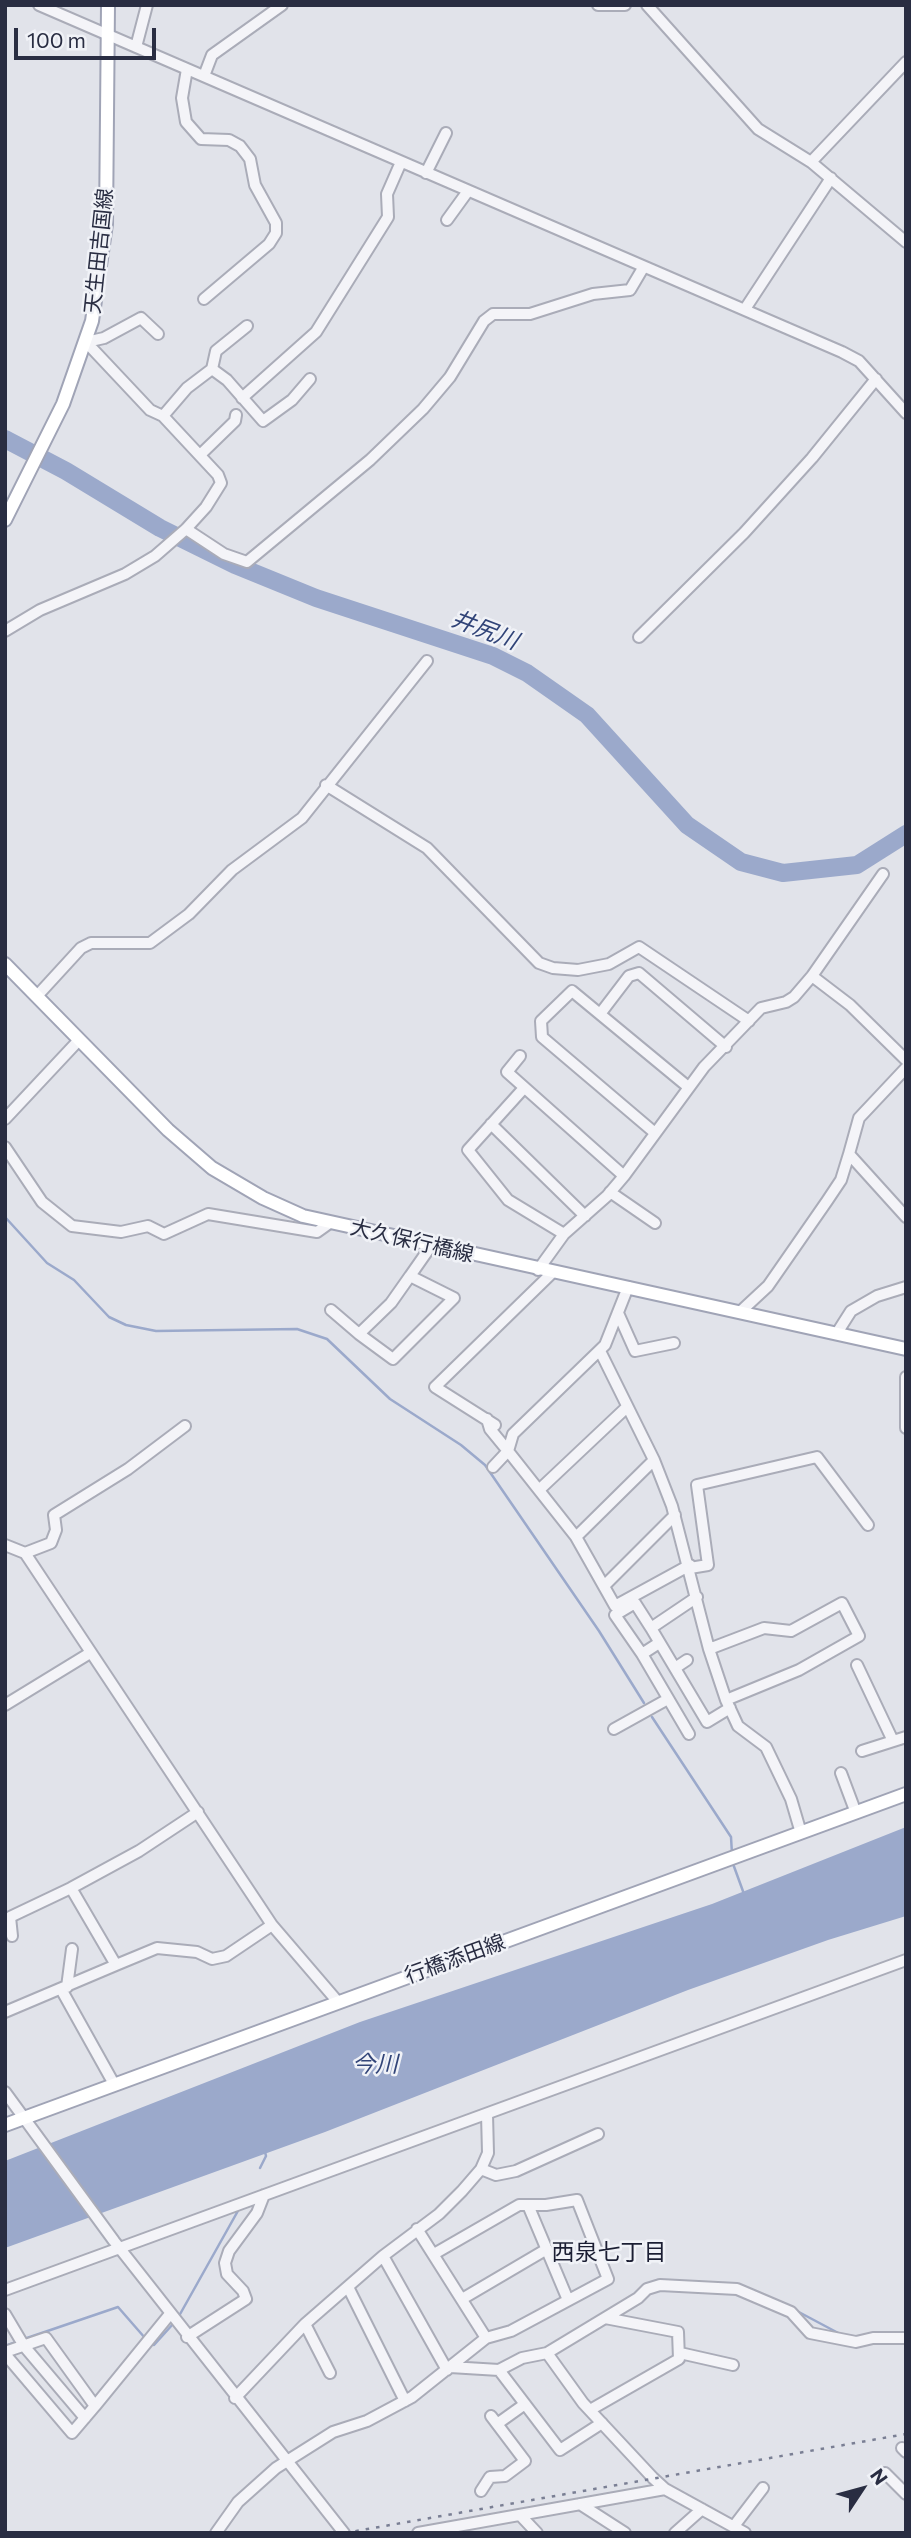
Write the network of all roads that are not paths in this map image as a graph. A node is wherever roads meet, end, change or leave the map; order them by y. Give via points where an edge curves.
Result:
1 (39, 5) edge
2 (108, 5) edge
3 (147, 5) edge
4 (282, 5) edge
5 (598, 5) edge
6 (625, 5) edge
7 (647, 5) edge
8 (108, 35) junction
9 (136, 47) junction
10 (906, 62) edge
11 (187, 69) junction
12 (204, 76) junction
13 (446, 133) dead end
14 (401, 162) junction
15 (811, 162) junction
16 (426, 173) junction
17 (831, 178) junction
18 (468, 191) junction
19 (447, 220) dead end
20 (906, 242) edge
21 (643, 268) junction
22 (204, 299) dead end
23 (745, 309) junction
24 (247, 326) dead end
25 (158, 334) dead end
26 (86, 342) junction
27 (212, 369) junction
28 (310, 379) dead end
29 (876, 379) junction
30 (242, 398) junction
31 (906, 414) edge
32 (236, 415) dead end
33 (163, 416) junction
34 (200, 455) junction
35 (5, 520) edge
36 (185, 530) junction
37 (5, 631) edge
38 (639, 637) dead end
39 (427, 661) dead end
40 (326, 785) junction
41 (883, 873) dead end
42 (5, 964) edge
43 (812, 976) junction
44 (37, 996) junction
45 (600, 1014) junction
46 (750, 1021) junction
47 (79, 1040) junction
48 (726, 1047) junction
49 (520, 1056) dead end
50 (906, 1060) edge
51 (906, 1068) edge
52 (687, 1086) junction
53 (524, 1088) junction
54 (5, 1119) edge
55 (491, 1124) junction
56 (655, 1133) junction
57 (5, 1147) edge
58 (849, 1154) junction
59 (624, 1176) junction
60 (610, 1192) junction
61 (585, 1216) junction
62 (906, 1217) edge
63 (331, 1222) junction
64 (655, 1223) dead end
65 (564, 1234) junction
66 (431, 1246) junction
67 (538, 1270) junction
68 (552, 1273) junction
69 (410, 1276) junction
70 (628, 1287) junction
71 (906, 1287) edge
72 (331, 1310) dead end
73 (740, 1312) junction
74 (618, 1313) junction
75 (837, 1333) junction
76 (359, 1334) junction
77 (674, 1343) dead end
78 (906, 1349) edge
79 (600, 1352) junction
80 (906, 1377) edge
81 (627, 1406) junction
82 (186, 1426) dead end
83 (906, 1428) edge
84 (508, 1451) junction
85 (654, 1461) junction
86 (493, 1467) dead end
87 (539, 1490) junction
88 (675, 1515) junction
89 (868, 1525) dead end
90 (576, 1537) junction
91 (7, 1549) edge
92 (25, 1553) junction
93 (690, 1567) junction
94 (604, 1586) junction
95 (697, 1597) junction
96 (651, 1628) junction
97 (659, 1643) junction
98 (709, 1649) junction
99 (90, 1653) junction
100 (642, 1654) junction
101 (687, 1660) dead end
102 (857, 1665) dead end
103 (675, 1668) junction
104 (685, 1686) junction
105 (667, 1698) junction
106 (728, 1704) junction
107 (5, 1705) edge
108 (614, 1729) dead end
109 (689, 1734) dead end
110 (906, 1737) edge
111 (893, 1741) junction
112 (862, 1751) dead end
113 (841, 1773) dead end
114 (906, 1794) edge
115 (198, 1812) junction
116 (856, 1813) junction
117 (801, 1833) junction
118 (71, 1888) junction
119 (272, 1924) junction
120 (12, 1936) dead end
121 (72, 1949) dead end
122 (906, 1960) edge
123 (116, 1965) junction
124 (64, 1988) junction
125 (338, 2002) junction
126 (5, 2012) edge
127 (114, 2084) junction
128 (5, 2092) edge
129 (487, 2114) junction
130 (26, 2121) junction
131 (5, 2125) edge
132 (598, 2134) dead end
133 (481, 2169) junction
134 (262, 2196) junction
135 (528, 2206) junction
136 (417, 2229) junction
137 (117, 2245) junction
138 (547, 2249) junction
139 (434, 2254) junction
140 (383, 2256) junction
141 (348, 2287) junction
142 (5, 2290) edge
143 (462, 2299) junction
144 (568, 2300) junction
145 (5, 2314) edge
146 (171, 2315) junction
147 (605, 2318) junction
148 (304, 2324) junction
149 (187, 2337) junction
150 (486, 2338) junction
151 (906, 2338) edge
152 (24, 2346) junction
153 (5, 2353) edge
154 (547, 2353) junction
155 (680, 2353) junction
156 (733, 2365) dead end
157 (449, 2369) junction
158 (499, 2370) junction
159 (330, 2373) dead end
160 (235, 2398) junction
161 (405, 2401) junction
162 (525, 2404) junction
163 (95, 2406) junction
164 (590, 2410) junction
165 (85, 2418) junction
166 (602, 2423) junction
167 (287, 2460) junction
168 (885, 2473) dead end
169 (763, 2488) dead end
170 (665, 2489) junction
171 (481, 2491) dead end
172 (906, 2494) edge
173 (580, 2504) junction
174 (702, 2509) junction
175 (520, 2515) junction
176 (734, 2526) junction
177 (216, 2533) edge
178 (344, 2533) edge
179 (418, 2533) edge
180 (537, 2533) edge
181 (625, 2533) edge
182 (676, 2533) edge
183 (745, 2533) edge

1 - 8 street
2 - 8 main road, 天生田吉国線
3 - 9 street
4 - 12 street via 212,55
5 - 6 street
7 - 15 street via 758,130
8 - 9 street
8 - 26 main road, 天生田吉国線 via 106,224
9 - 11 street
10 - 15 street
11 - 12 street
11 - 22 street via 182,98 186,122 201,139 229,140 240,146 250,159 255,185 276,223 269,244
12 - 14 street
13 - 16 street
14 - 16 street
14 - 30 street via 387,194 388,218 316,331
15 - 17 street
16 - 18 street
17 - 20 street
17 - 23 street
18 - 19 street
18 - 21 street
21 - 23 street
21 - 36 street via 630,290 593,294 530,314 493,314 423,409 370,460 247,562
23 - 29 street via 859,361
24 - 27 street via 216,351
25 - 26 street via 141,318 104,338
26 - 33 street via 150,410
26 - 35 main road, 天生田吉国線 via 63,404
27 - 30 street
27 - 33 street via 187,388
28 - 30 street via 292,400 263,421
29 - 31 street
29 - 38 street via 744,533
32 - 34 street
33 - 34 street
34 - 36 street via 221,483
36 - 37 street via 125,574 40,610
39 - 40 street
40 - 44 street via 302,818 232,870 189,915 149,943 91,943 81,948
40 - 46 street via 427,848 540,963 578,970 609,964 639,947
41 - 43 street
42 - 44 main road, 大久保行橋線
43 - 46 street via 794,998 761,1008
43 - 50 street via 850,1005
44 - 47 main road, 大久保行橋線
45 - 48 street via 629,976 639,973
45 - 52 street
45 - 56 street via 572,991 541,1021 542,1037
46 - 48 street
47 - 54 street
47 - 63 main road, 大久保行橋線 via 212,1168 262,1198 303,1216
48 - 52 street
49 - 53 street via 507,1072
51 - 58 street via 859,1118
52 - 56 street
53 - 55 street
53 - 59 street
55 - 61 street
55 - 65 street via 468,1150 508,1200
56 - 59 street
57 - 63 street via 42,1202 72,1226 121,1231 148,1226 164,1234 208,1214 317,1232
58 - 62 street
58 - 73 street via 841,1180 827,1201 768,1286
59 - 60 street
60 - 61 street
60 - 64 street
61 - 65 street
63 - 66 main road, 大久保行橋線
65 - 67 street
66 - 67 main road, 大久保行橋線
66 - 69 street
67 - 68 main road, 大久保行橋線
68 - 70 main road, 大久保行橋線
68 - 84 street via 435,1387 491,1422 490,1429
69 - 76 street via 391,1303
69 - 76 street via 454,1298 393,1359
70 - 73 main road, 大久保行橋線
70 - 74 street
71 - 75 street via 851,1311
72 - 76 street
73 - 75 main road, 大久保行橋線
74 - 77 street via 635,1351
74 - 79 street
75 - 78 main road, 大久保行橋線
79 - 81 street
79 - 84 street via 513,1434
80 - 83 street
81 - 85 street
81 - 87 street
82 - 92 street via 54,1515 51,1544
84 - 86 street
84 - 87 street
85 - 88 street
85 - 90 street
87 - 90 street
88 - 93 street
88 - 94 street
89 - 93 street via 817,1457 697,1485 708,1565
90 - 94 street
91 - 92 street
92 - 99 street
93 - 94 street via 615,1606
93 - 95 street
95 - 96 street
95 - 98 street
96 - 97 street
96 - 100 street via 635,1603 615,1615
97 - 100 street
97 - 103 street
98 - 106 street
98 - 106 street via 764,1628 791,1631 842,1603 859,1636
99 - 107 street
99 - 115 street
100 - 105 street
101 - 103 street
102 - 111 street
103 - 104 street
104 - 105 street
104 - 106 street via 707,1722
105 - 108 street
105 - 109 street
106 - 117 street via 738,1726 766,1747 791,1799
110 - 111 street
111 - 112 street
113 - 116 street
114 - 116 main road, 行橋添田線
115 - 118 street
115 - 119 street
116 - 117 main road, 行橋添田線
117 - 125 main road, 行橋添田線
118 - 120 street via 10,1917
118 - 123 street
119 - 123 street via 226,1956 212,1959 197,1952 157,1948
119 - 125 street
121 - 124 street
122 - 129 street
123 - 124 street
124 - 126 street
124 - 127 street
125 - 127 main road, 行橋添田線
127 - 130 main road, 行橋添田線
128 - 130 street
129 - 133 street via 488,2153
129 - 134 street
130 - 131 main road, 行橋添田線
130 - 137 street
132 - 133 street via 516,2171 496,2175
133 - 136 street via 445,2209
134 - 137 street
134 - 149 street via 257,2213 225,2263 227,2274 246,2299
135 - 138 street
135 - 139 street via 519,2205
135 - 144 street via 578,2200 608,2279
136 - 139 street
136 - 140 street
137 - 142 street
137 - 146 street
138 - 143 street
138 - 144 street
139 - 143 street
140 - 141 street
140 - 157 street
141 - 148 street
141 - 161 street
143 - 150 street
144 - 150 street via 511,2331
145 - 152 street
146 - 149 street
146 - 163 street
147 - 151 street via 660,2284 737,2289 791,2312 810,2333 856,2342
147 - 154 street
147 - 155 street via 678,2332
148 - 159 street
148 - 160 street
149 - 160 street
150 - 157 street
152 - 153 street
152 - 163 street via 46,2338
152 - 165 street
153 - 165 street via 72,2433
154 - 158 street via 522,2358
154 - 164 street
155 - 156 street
155 - 164 street via 679,2359
157 - 158 street
157 - 161 street
158 - 162 street
160 - 167 street
161 - 167 street via 333,2432
162 - 166 street via 560,2450
162 - 171 street via 494,2420 525,2461 505,2476 490,2477
163 - 165 street
164 - 166 street
166 - 170 street
167 - 177 street via 238,2502
167 - 178 street
168 - 172 street
169 - 176 street
170 - 173 street
170 - 174 street
173 - 175 street
173 - 181 street
174 - 176 street
174 - 182 street
175 - 179 street
175 - 180 street
176 - 183 street

